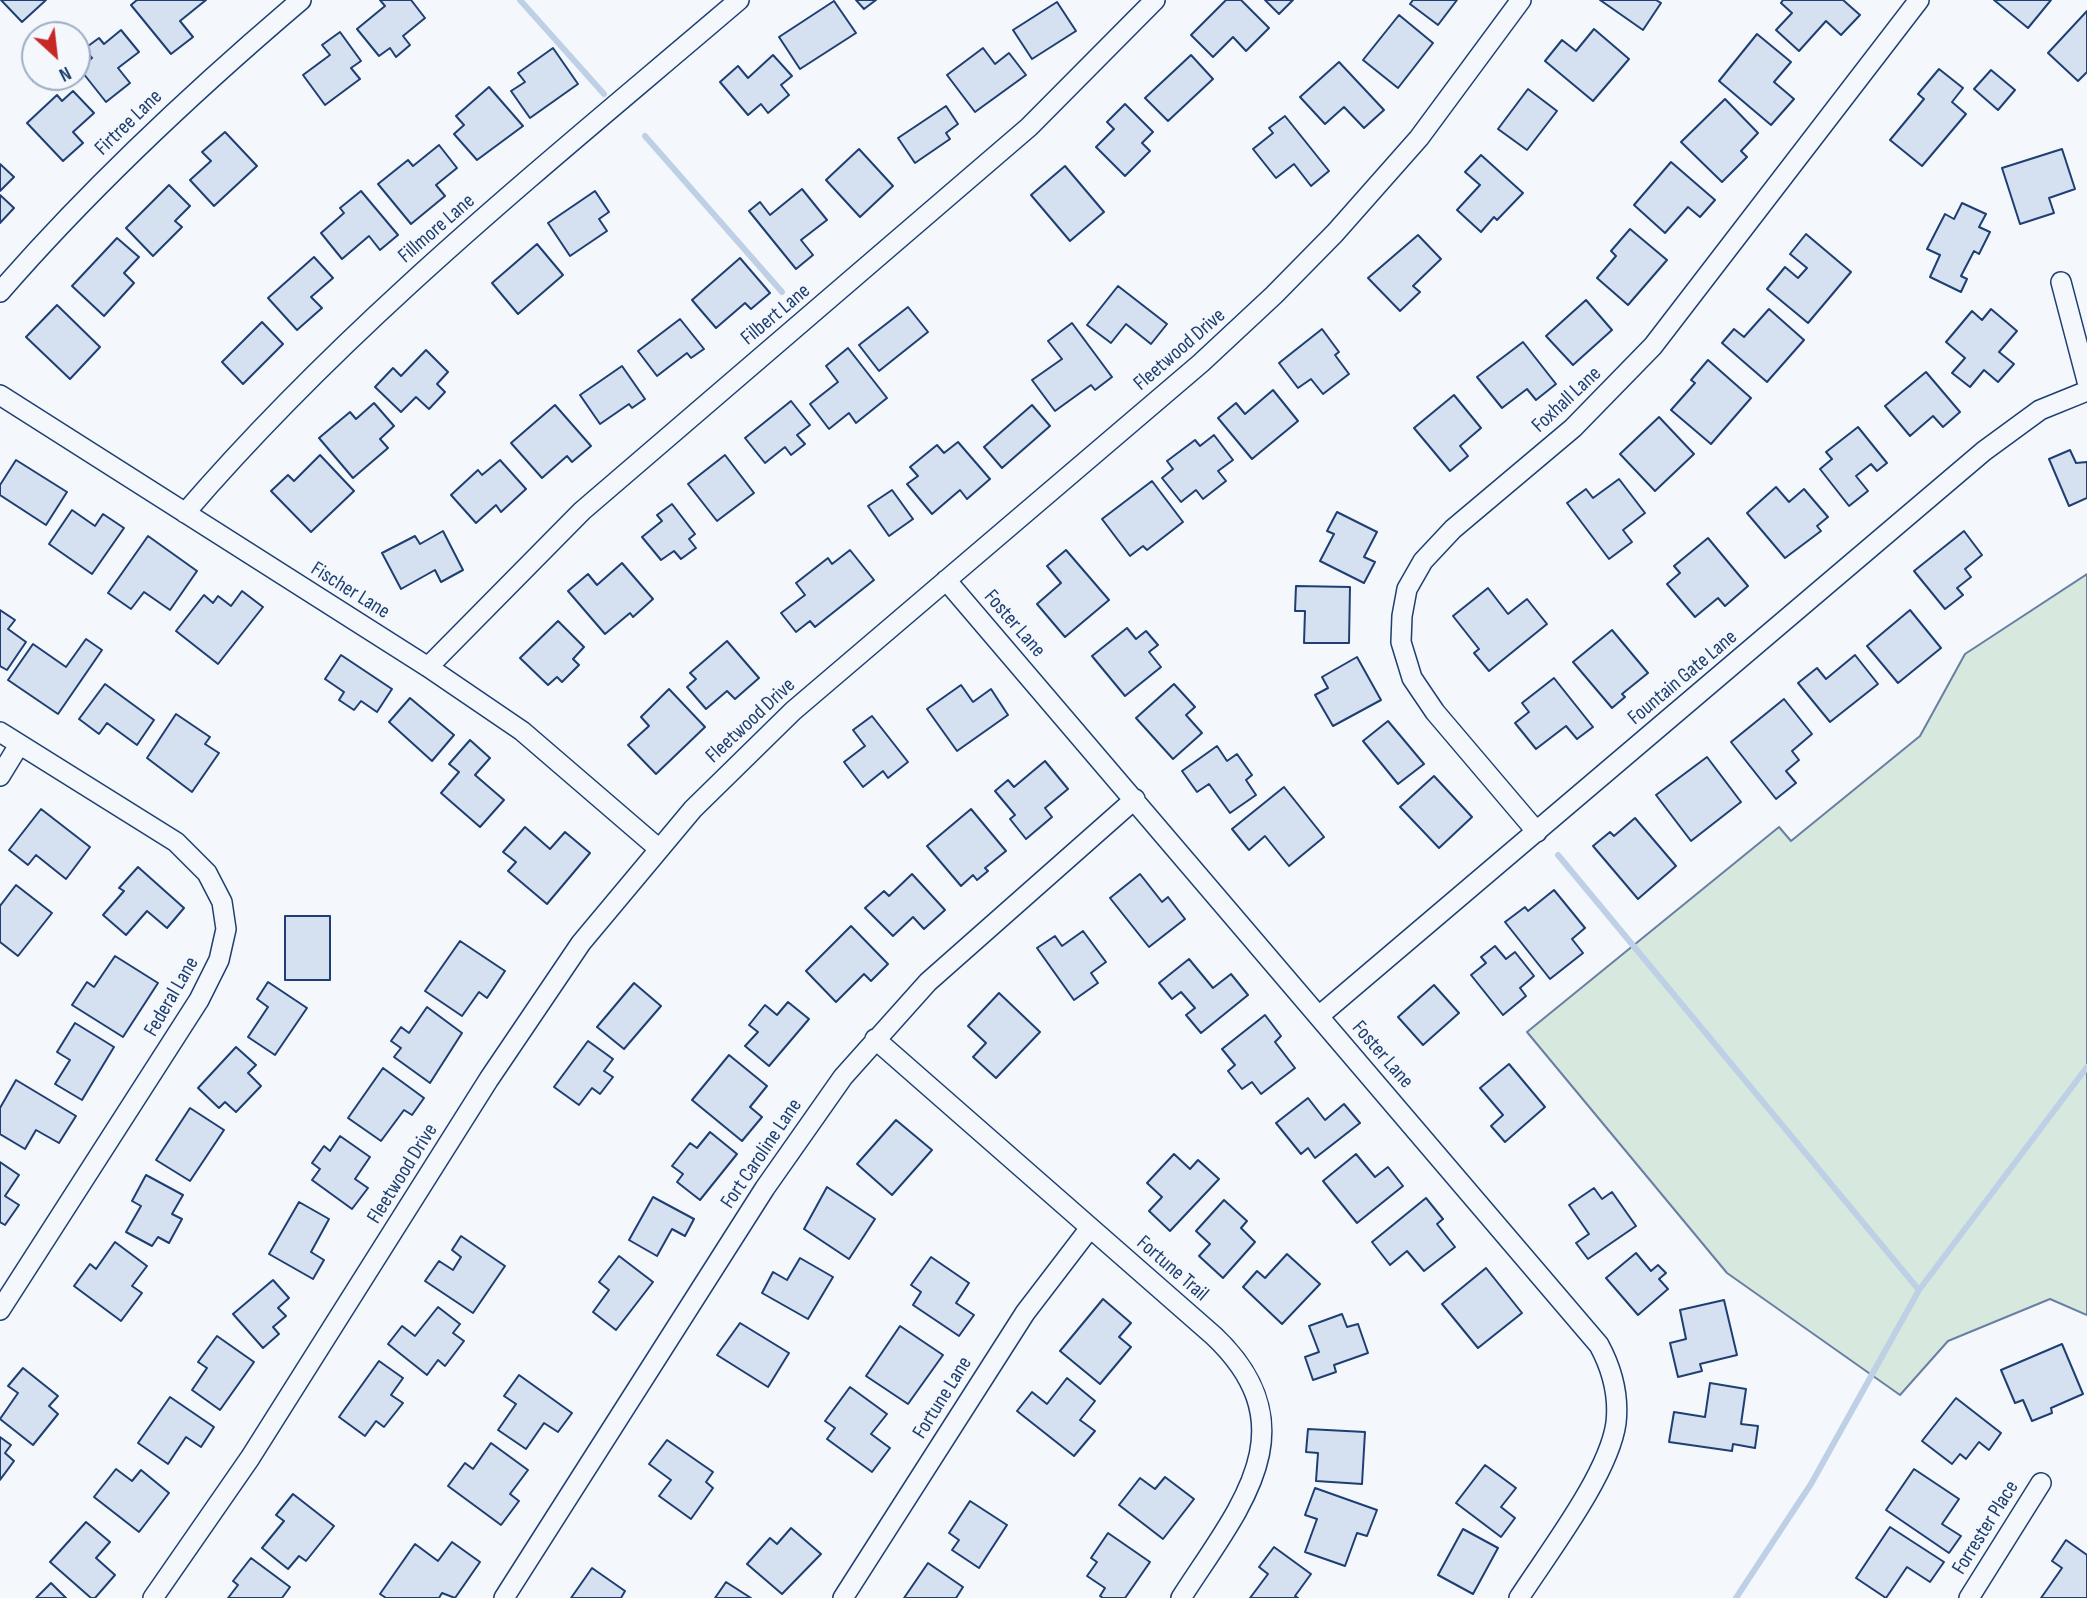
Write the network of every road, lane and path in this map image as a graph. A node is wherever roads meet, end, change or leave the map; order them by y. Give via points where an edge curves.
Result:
1 (301, 0) edge
2 (739, 0) edge
3 (1156, 0) edge
4 (1521, 0) edge
5 (1919, 0) edge
6 (2061, 282) dead end
7 (0, 292) edge
8 (2087, 381) edge
9 (2087, 391) edge
10 (0, 396) edge
11 (185, 513) junction
12 (946, 580) junction
13 (428, 667) junction
14 (0, 732) edge
15 (19, 746) junction
16 (0, 776) edge
17 (1135, 799) junction
18 (1537, 832) junction
19 (658, 848) junction
20 (1320, 1016) junction
21 (875, 1039) junction
22 (1090, 1228) junction
23 (0, 1310) edge
24 (2041, 1483) dead end
25 (153, 1598) edge
26 (504, 1598) edge
27 (843, 1598) edge
28 (1181, 1598) edge
29 (1519, 1598) edge
30 (1969, 1598) edge

1 - 7 street, Firtree Lane via 118,165
2 - 11 street, Fillmore Lane via 384,306 271,416
3 - 13 street, Filbert Lane via 1029,127 582,511
4 - 12 street, Fleetwood Drive via 1419,138 1289,281 1210,355
5 - 18 street, Foxhall Lane via 1653,346 1573,428 1453,529 1423,561 1408,589 1402,642 1412,678 1435,712
6 - 8 street
9 - 18 street, Fountain Gate Lane via 2040,410 1984,451
10 - 11 street, Fischer Lane
11 - 13 street, Fischer Lane
12 - 17 street, Foster Lane
12 - 19 street, Fleetwood Drive via 773,730
13 - 19 street, Fischer Lane via 553,756
14 - 15 street, Federal Lane
15 - 16 street
15 - 23 street, Federal Lane via 190,853 218,894 226,929 219,960 194,1008
17 - 20 street, Foster Lane
17 - 21 street, Fort Caroline Lane via 966,947
18 - 20 street, Fountain Gate Lane
19 - 25 street, Fleetwood Drive via 537,1005 250,1458
20 - 29 street, Foster Lane via 1590,1332 1610,1369 1617,1410 1608,1450
21 - 22 street, Fortune Trail
21 - 26 street, Fort Caroline Lane via 784,1159
22 - 27 street, Fortune Lane via 1025,1313
22 - 28 street, Fortune Trail via 1226,1347 1244,1369 1260,1405 1263,1440 1251,1485
24 - 30 street, Forrester Place

